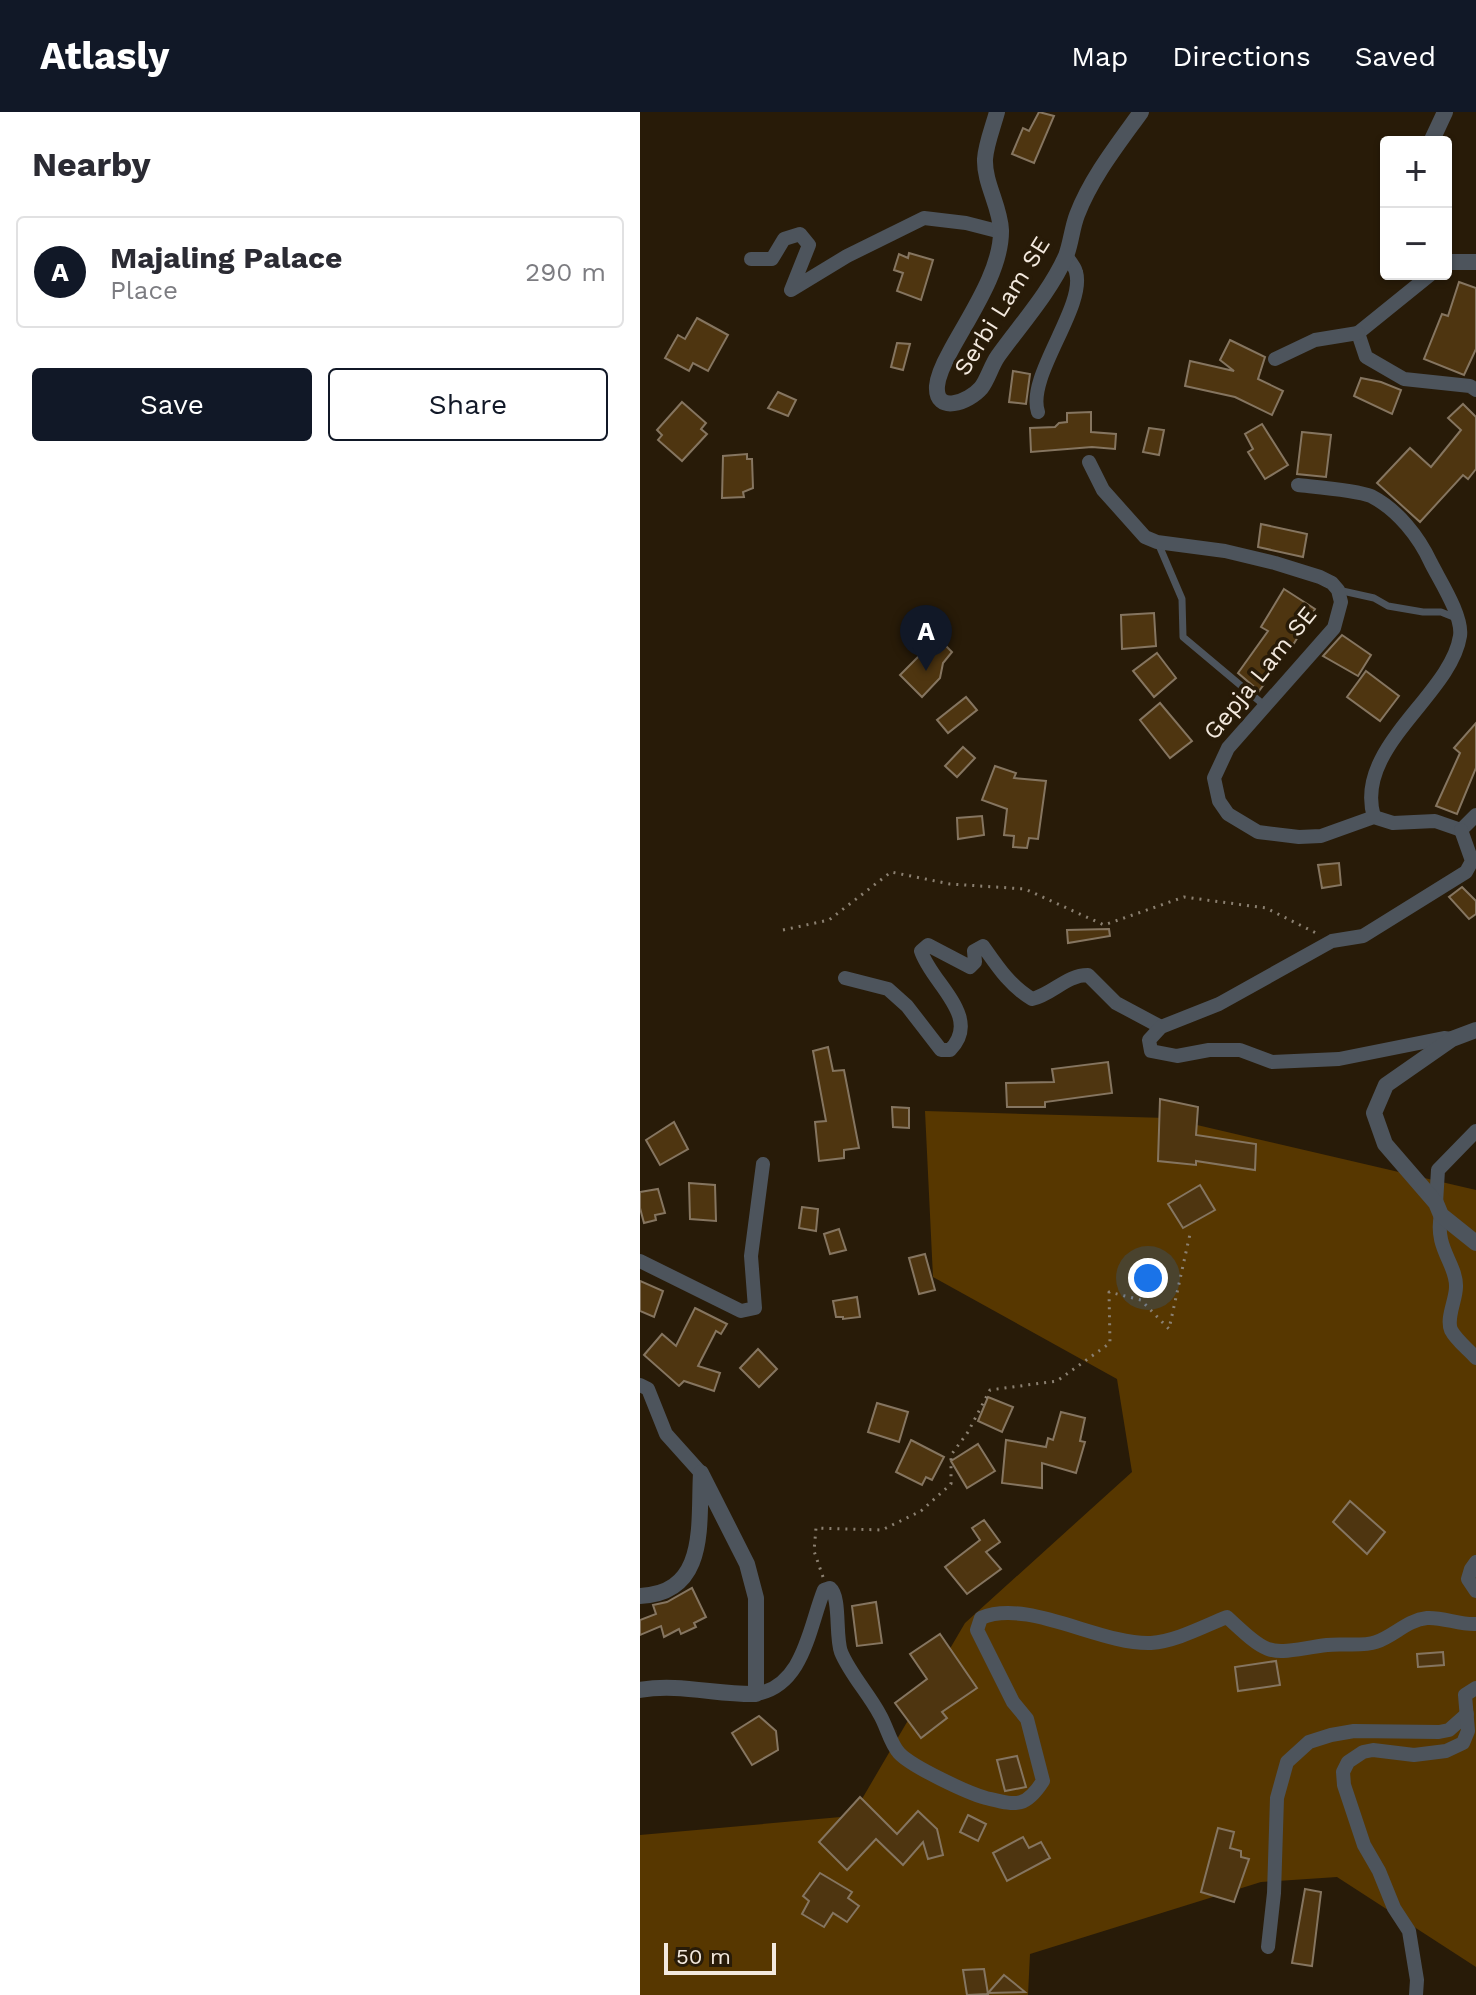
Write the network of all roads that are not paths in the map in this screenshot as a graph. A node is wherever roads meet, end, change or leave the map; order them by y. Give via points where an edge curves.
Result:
1 (997, 112) edge
2 (1141, 112) edge
3 (1445, 112) edge
4 (1434, 136) edge
5 (1001, 232) junction
6 (1066, 256) junction
7 (751, 259) dead end
8 (1452, 262) edge
9 (1476, 262) edge
10 (1424, 280) edge
11 (1358, 333) junction
12 (1275, 359) dead end
13 (1476, 390) edge
14 (1038, 412) dead end
15 (1089, 462) dead end
16 (1298, 485) dead end
17 (1157, 542) junction
18 (1338, 590) junction
19 (1458, 619) junction
20 (1264, 705) junction
21 (1476, 815) edge
22 (1374, 817) junction
23 (1461, 830) junction
24 (845, 978) dead end
25 (1161, 1027) junction
26 (1476, 1030) edge
27 (1452, 1039) junction
28 (1476, 1131) edge
29 (763, 1164) dead end
30 (1438, 1209) junction
31 (1476, 1243) edge
32 (640, 1261) edge
33 (1476, 1358) edge
34 (640, 1385) edge
35 (701, 1473) junction
36 (1476, 1562) edge
37 (1476, 1591) edge
38 (640, 1596) edge
39 (1476, 1624) edge
40 (1476, 1688) edge
41 (640, 1690) edge
42 (756, 1694) junction
43 (1467, 1714) junction
44 (1268, 1947) dead end
45 (1416, 1995) edge

1 - 5 street, Serbi Lam SE via 985,159
2 - 6 street, Serbi Lam SE via 1077,214
3 - 4 street
5 - 6 street, Serbi Lam SE via 987,285 941,372 937,388 946,402 964,403 984,385
5 - 7 street via 924,218 791,290 809,245 800,234 784,239 772,259
6 - 14 street via 1077,272 1074,299 1041,381
8 - 9 street
10 - 11 street
11 - 12 street via 1315,340
11 - 13 street via 1366,357 1404,379
15 - 17 street via 1103,490 1145,537
16 - 19 street via 1370,496 1404,522 1419,537
17 - 18 street, Gepja Lam SE via 1275,563 1320,577
17 - 20 lane via 1182,599 1183,637
18 - 19 lane
18 - 20 street, Gepja Lam SE via 1341,602 1334,628
19 - 22 street via 1460,635 1445,670 1385,751 1371,792
20 - 22 street, Gepja Lam SE via 1218,765 1215,790 1228,814 1258,832 1299,837 1321,836
21 - 23 street
22 - 23 street, Gepja Lam SE via 1393,823 1435,821
23 - 25 street via 1472,861 1466,872 1363,936 1332,941 1219,1004
24 - 25 street via 888,989 941,1050 950,1050 963,1030 959,1011 925,963 921,951 928,945 970,967 974,951 983,946 1005,977 1032,999 1075,975 1088,975 1116,1003
25 - 27 street via 1149,1040 1151,1051 1177,1056 1240,1050 1272,1062 1339,1059
26 - 27 street
27 - 30 street via 1386,1085 1374,1113 1385,1144
28 - 30 street via 1438,1170
29 - 32 street via 751,1256 755,1308 741,1311
30 - 31 street
30 - 33 street via 1442,1248 1457,1284 1451,1331
34 - 35 street via 648,1389 666,1434
35 - 38 street via 693,1564 670,1588
35 - 42 street via 747,1564 756,1598
36 - 37 street via 1468,1579
39 - 42 street via 1427,1618 1376,1642 1286,1653 1255,1643 1227,1617 1151,1643 994,1612 981,1618 977,1630 1027,1719 1043,1781 1032,1797 1014,1805 979,1796 898,1752 841,1653 834,1591 827,1588 821,1598 797,1664 777,1686
40 - 43 street via 1465,1695
41 - 42 street
43 - 44 street via 1439,1732 1331,1735 1309,1742 1287,1762 1277,1798
43 - 45 street via 1466,1738 1454,1748 1414,1755 1363,1752 1343,1772 1364,1845 1409,1931

